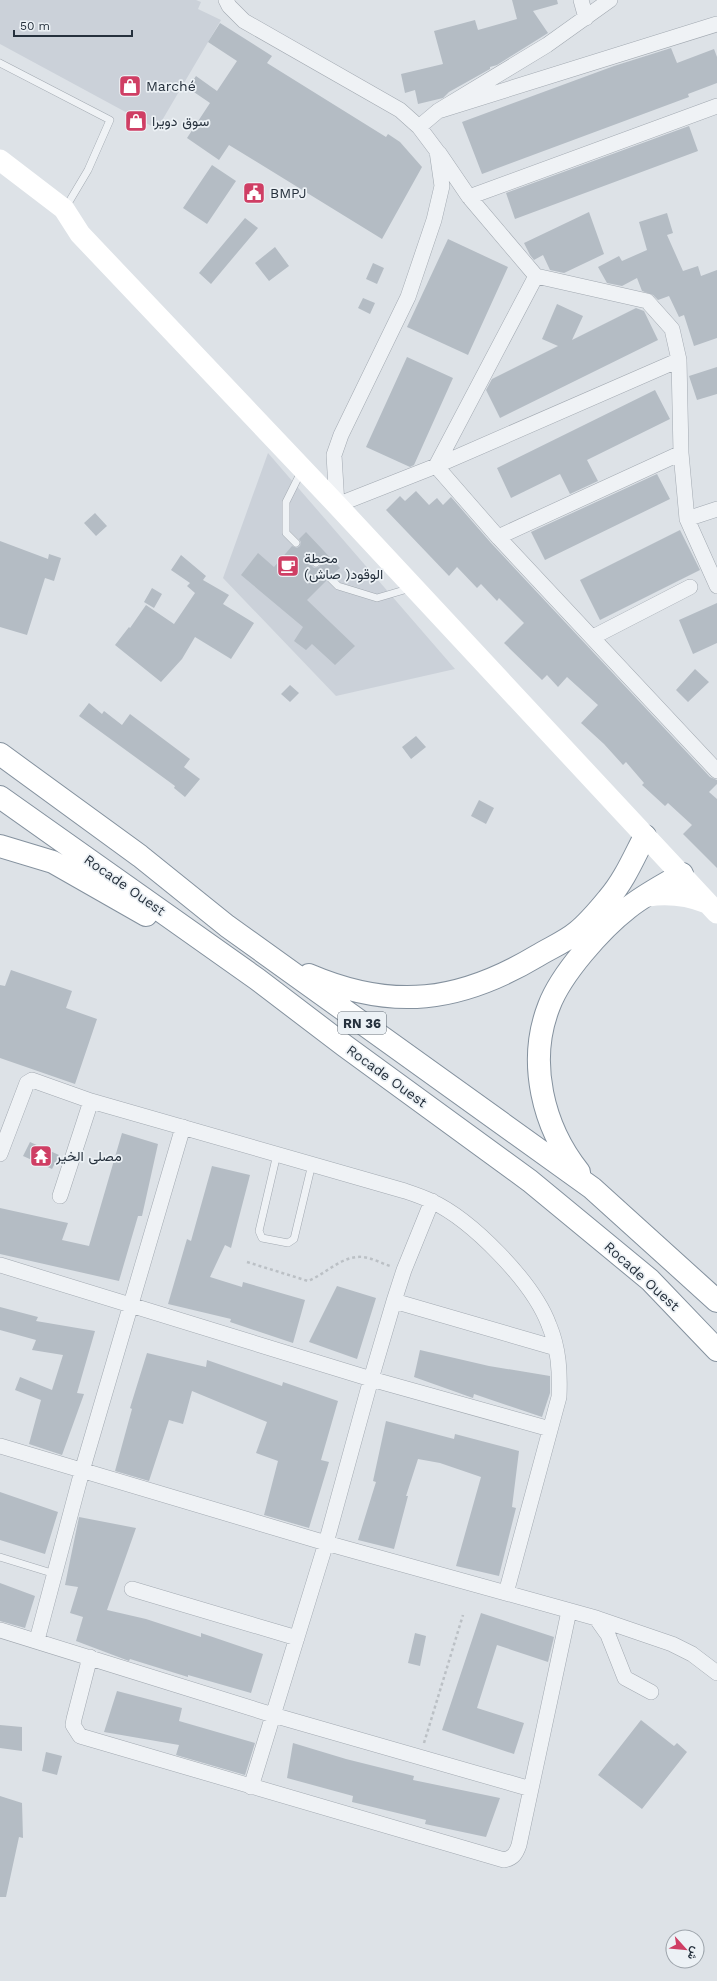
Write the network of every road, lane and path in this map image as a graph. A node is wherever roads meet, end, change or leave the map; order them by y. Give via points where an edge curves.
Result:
1 (226, 0) edge
2 (581, 0) edge
3 (610, 0) edge
4 (586, 18) junction
5 (717, 24) edge
6 (0, 63) edge
7 (717, 106) edge
8 (438, 111) junction
9 (419, 127) junction
10 (438, 151) junction
11 (0, 160) edge
12 (469, 197) junction
13 (64, 209) junction
14 (536, 276) junction
15 (679, 360) junction
16 (681, 453) junction
17 (436, 466) junction
18 (302, 470) junction
19 (337, 505) junction
20 (717, 509) edge
21 (687, 519) junction
22 (498, 536) junction
23 (296, 543) dead end
24 (310, 557) dead end
25 (316, 563) dead end
26 (330, 578) dead end
27 (717, 586) edge
28 (412, 587) junction
29 (690, 587) dead end
30 (593, 637) junction
31 (0, 754) edge
32 (717, 771) edge
33 (0, 797) edge
34 (645, 836) junction
35 (0, 846) edge
36 (682, 874) junction
37 (648, 896) junction
38 (712, 908) edge
39 (274, 960) junction
40 (242, 969) junction
41 (91, 1101) junction
42 (183, 1127) junction
43 (0, 1154) edge
44 (278, 1154) junction
45 (312, 1164) junction
46 (592, 1188) junction
47 (60, 1196) dead end
48 (432, 1201) junction
49 (247, 1262) dead end
50 (0, 1265) edge
51 (404, 1270) junction
52 (394, 1301) junction
53 (717, 1301) edge
54 (131, 1306) junction
55 (556, 1348) junction
56 (717, 1350) edge
57 (370, 1379) junction
58 (550, 1429) junction
59 (0, 1446) edge
60 (82, 1471) junction
61 (326, 1543) junction
62 (0, 1558) edge
63 (55, 1574) junction
64 (132, 1589) dead end
65 (506, 1593) junction
66 (569, 1610) junction
67 (463, 1615) dead end
68 (596, 1618) junction
69 (0, 1630) edge
70 (297, 1638) junction
71 (37, 1640) junction
72 (90, 1657) junction
73 (717, 1672) edge
74 (651, 1692) dead end
75 (273, 1715) junction
76 (420, 1757) junction
77 (251, 1787) junction
78 (531, 1788) junction

1 - 9 street via 244,21 400,110
2 - 4 street
3 - 4 street
4 - 8 street via 547,45
5 - 8 street
6 - 13 lane via 110,120 88,170
7 - 12 street
8 - 9 street
9 - 10 street
10 - 12 street
10 - 19 street via 442,186 434,220 408,296 341,435 334,455
11 - 13 main road
12 - 14 street
13 - 18 main road via 80,234
14 - 15 street via 647,301 672,329
14 - 17 street
15 - 16 street
15 - 17 street
16 - 21 street
16 - 22 street
17 - 19 street
17 - 22 street
18 - 19 main road
18 - 23 lane via 286,502 286,533
19 - 28 main road
20 - 21 street
21 - 27 street
22 - 30 street
24 - 25 lane
26 - 28 lane via 338,586 377,598
28 - 34 main road
29 - 30 street
30 - 32 street
31 - 39 highway, Rocade Ouest / RN 36 via 140,856
33 - 40 highway, Rocade Ouest
34 - 36 main road
34 - 39 highway via 609,899 576,933 512,971 485,983 457,992 425,997 372,994 326,982
35 - 40 highway via 52,862
36 - 37 highway
36 - 38 main road
37 - 38 main road via 684,896
37 - 46 highway via 628,908 581,956 561,983 549,1006 542,1029 539,1054 544,1103 561,1144
39 - 46 highway, Rocade Ouest / RN 36
40 - 56 highway, Rocade Ouest via 530,1181 650,1280
41 - 42 street
41 - 43 street via 32,1080 26,1083
41 - 47 street
42 - 44 street
42 - 54 street
44 - 45 street
44 - 45 lane via 259,1231 262,1238 288,1243 294,1239
45 - 48 street
46 - 53 highway, Rocade Ouest / RN 36
48 - 51 street
48 - 55 street via 482,1238 508,1264 533,1296 549,1324
49 - 51 path via 308,1282 356,1257
50 - 54 street
51 - 52 street
52 - 55 street
52 - 57 street
54 - 57 street
54 - 60 street
55 - 58 street via 560,1369 558,1397
57 - 58 street
57 - 61 street
58 - 65 street
59 - 60 street
60 - 61 street
60 - 63 street
61 - 65 street
61 - 70 street
62 - 63 lane
63 - 71 street
64 - 70 street
65 - 66 street
66 - 68 street
66 - 78 street
67 - 76 path
68 - 73 street via 672,1644 692,1654
68 - 74 street via 608,1635 625,1678
69 - 71 street
70 - 75 street
71 - 72 street
72 - 75 street
72 - 77 street via 73,1725 80,1736
75 - 76 street
75 - 77 street
76 - 78 street
77 - 78 street via 504,1860 512,1858 517,1852

